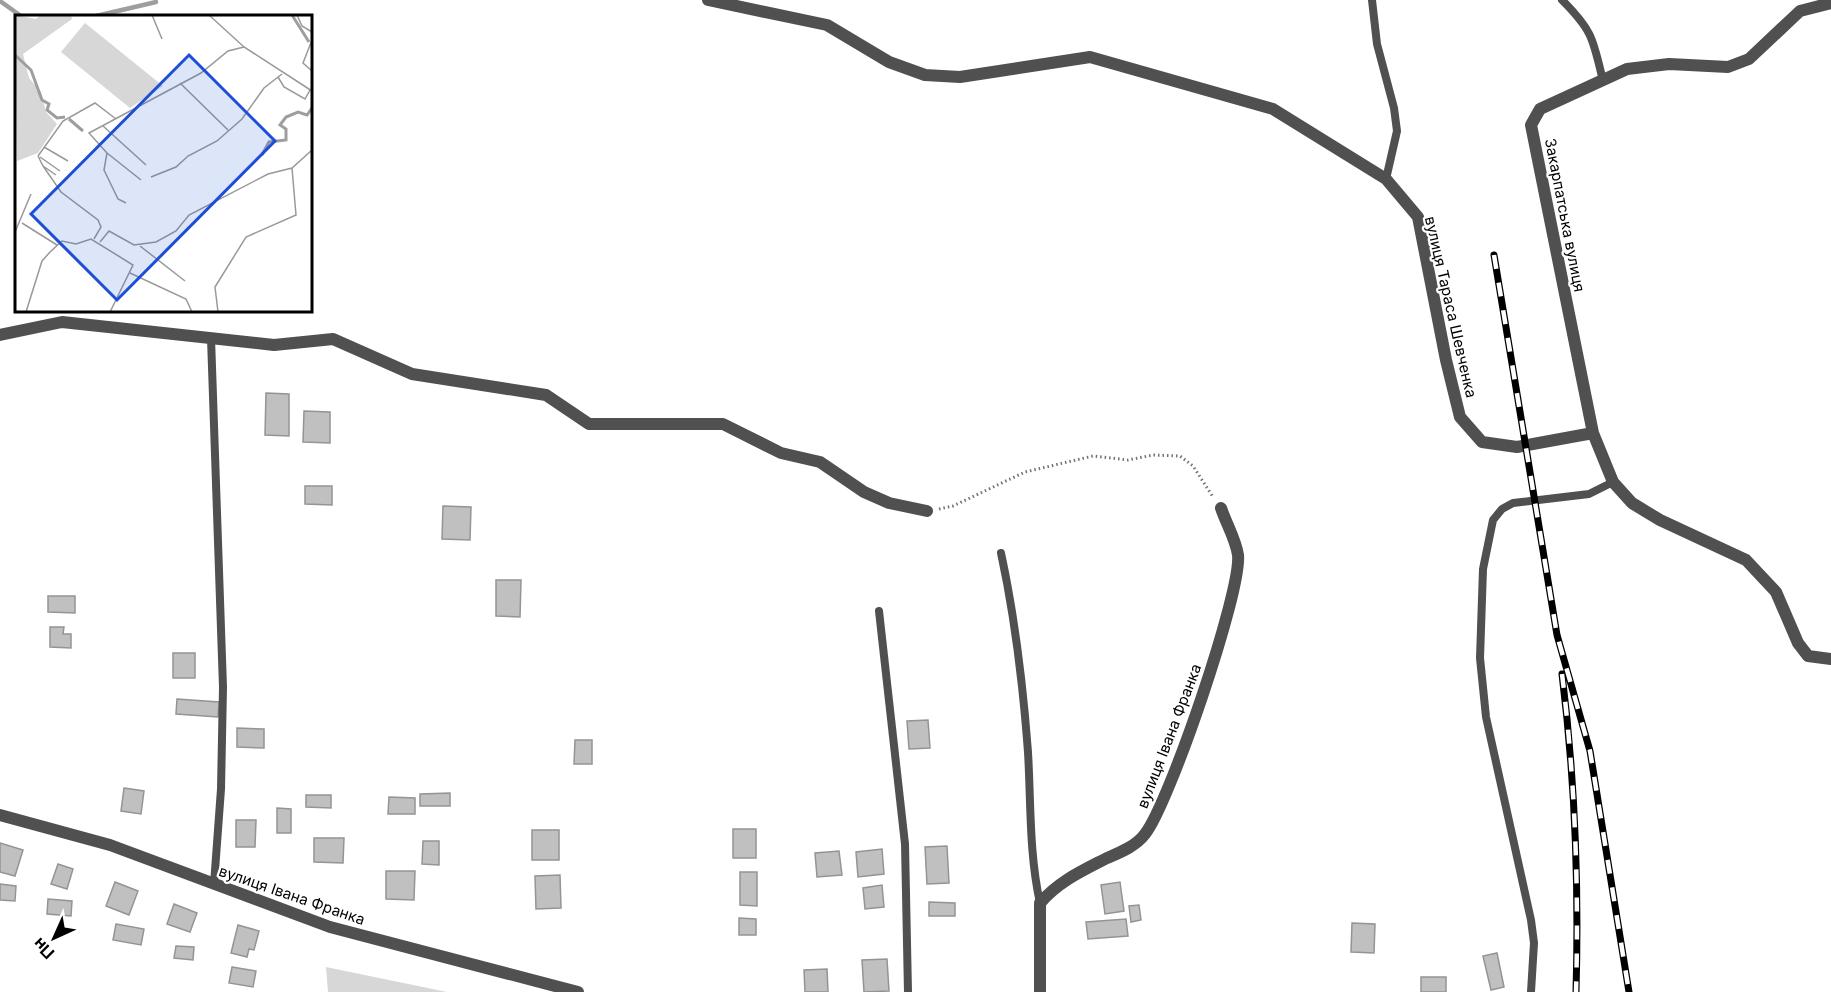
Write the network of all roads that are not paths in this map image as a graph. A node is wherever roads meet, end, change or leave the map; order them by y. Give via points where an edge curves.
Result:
1 (708, 0) edge
2 (1372, 0) edge
3 (1562, 0) edge
4 (1831, 3) edge
5 (1603, 81) junction
6 (1386, 179) junction
7 (0, 335) edge
8 (211, 338) junction
9 (1593, 433) junction
10 (1613, 482) junction
11 (1221, 508) road end
12 (927, 511) road end
13 (1001, 553) dead end
14 (879, 610) dead end
15 (1831, 659) edge
16 (0, 815) edge
17 (214, 884) junction
18 (1040, 903) junction
19 (578, 992) edge
20 (908, 992) edge
21 (1040, 992) edge
22 (1531, 992) edge

1 - 6 street, вулиця Тараса Шевченка via 827,25 890,62 925,75 960,77 1090,57 1274,109
2 - 6 lane via 1377,44 1396,131
3 - 5 lane via 1586,25
4 - 5 street, Закарпатська вулиця via 1800,11 1749,59 1728,67 1670,64 1627,69
5 - 9 street, Закарпатська вулиця via 1539,109 1531,125
6 - 9 street, вулиця Тараса Шевченка via 1418,217 1460,417 1482,442 1516,447
7 - 8 street via 62,322
8 - 12 street via 274,345 333,339 412,374 546,395 589,424 723,423 781,453 820,462 864,492 889,503
8 - 17 lane via 223,687
9 - 10 street, Закарпатська вулиця
10 - 15 street via 1632,503 1660,520 1746,560 1776,592 1798,643 1808,656
10 - 22 lane via 1589,494 1513,503 1502,509 1493,520 1483,569 1482,685 1531,920
11 - 18 street, вулиця Івана Франка via 1238,554 1238,576 1215,658 1155,815 1146,834 1133,845 1071,876
13 - 18 lane via 1013,612 1027,741 1032,866
14 - 20 lane via 905,844
16 - 17 street, вулиця Івана Франка via 110,845
17 - 19 street, вулиця Івана Франка via 330,927
18 - 21 street

